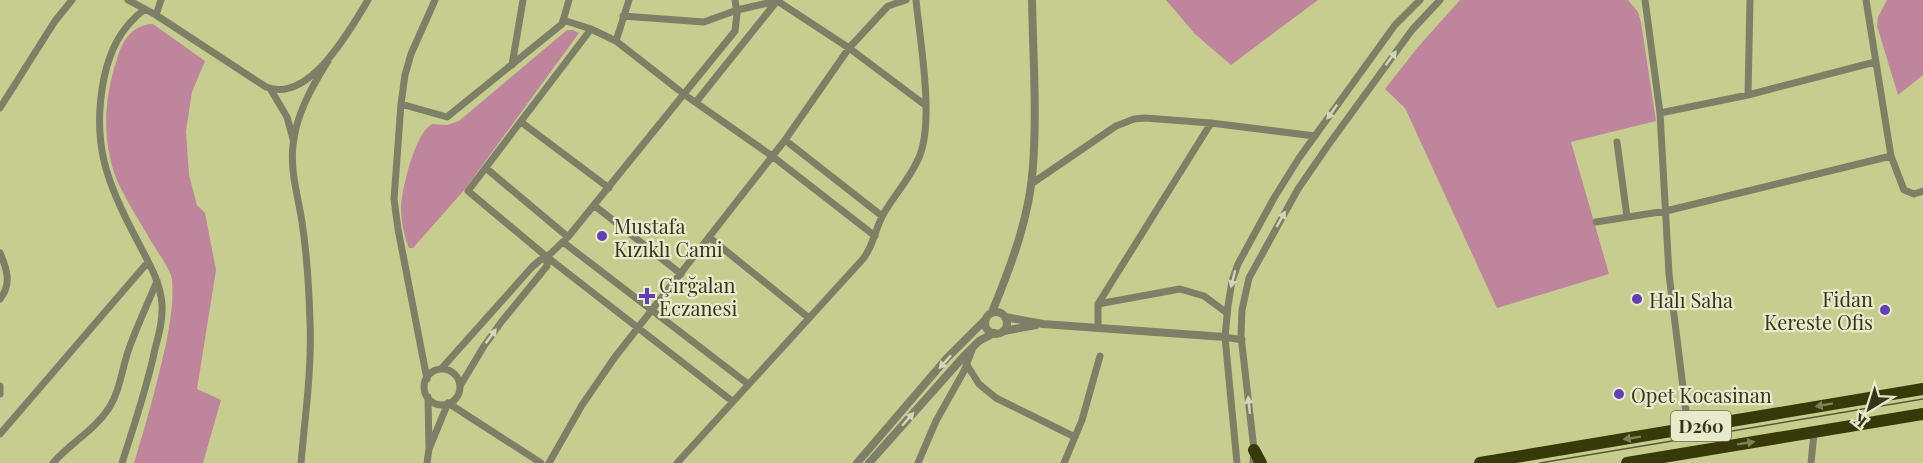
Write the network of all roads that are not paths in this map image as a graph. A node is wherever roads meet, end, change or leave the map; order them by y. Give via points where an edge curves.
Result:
1 (72, 0) edge
2 (128, 0) edge
3 (161, 0) edge
4 (368, 0) edge
5 (435, 0) edge
6 (524, 0) edge
7 (569, 0) edge
8 (629, 0) edge
9 (735, 0) edge
10 (776, 0) edge
11 (906, 0) edge
12 (916, 0) edge
13 (1032, 0) edge
14 (1420, 0) edge
15 (1440, 0) edge
16 (1645, 0) edge
17 (1750, 0) edge
18 (1866, 0) edge
19 (888, 3) edge
20 (145, 9) junction
21 (737, 10) junction
22 (156, 15) junction
23 (623, 16) junction
24 (563, 20) junction
25 (591, 29) junction
26 (616, 41) junction
27 (849, 48) junction
28 (328, 61) junction
29 (1875, 62) junction
30 (512, 65) junction
31 (271, 89) junction
32 (685, 95) junction
33 (1748, 95) junction
34 (696, 102) junction
35 (400, 104) junction
36 (925, 105) junction
37 (0, 108) edge
38 (1660, 113) junction
39 (521, 122) junction
40 (1211, 123) junction
41 (1315, 136) junction
42 (785, 140) junction
43 (293, 142) junction
44 (1617, 142) dead end
45 (772, 156) junction
46 (1891, 156) junction
47 (487, 169) junction
48 (1031, 184) junction
49 (609, 188) junction
50 (1923, 191) edge
51 (595, 206) junction
52 (1666, 211) junction
53 (882, 216) junction
54 (1627, 217) junction
55 (1596, 222) dead end
56 (875, 236) junction
57 (710, 238) junction
58 (566, 239) junction
59 (0, 253) edge
60 (547, 257) junction
61 (148, 262) junction
62 (681, 274) junction
63 (157, 281) junction
64 (0, 299) edge
65 (1098, 304) junction
66 (652, 310) junction
67 (993, 312) junction
68 (1227, 313) junction
69 (1005, 317) junction
70 (809, 318) junction
71 (985, 320) junction
72 (1043, 324) junction
73 (638, 327) junction
74 (1098, 327) junction
75 (1004, 330) junction
76 (994, 333) junction
77 (1225, 337) junction
78 (1242, 340) junction
79 (973, 347) junction
80 (1100, 357) dead end
81 (967, 365) junction
82 (441, 369) junction
83 (427, 379) junction
84 (748, 384) junction
85 (0, 386) edge
86 (460, 386) junction
87 (1923, 388) edge
88 (0, 394) edge
89 (428, 396) junction
90 (732, 401) junction
91 (448, 403) junction
92 (1923, 414) edge
93 (1688, 428) junction
94 (1814, 433) junction
95 (0, 434) edge
96 (1075, 437) junction
97 (429, 449) junction
98 (1254, 450) junction
99 (52, 463) edge
100 (122, 463) edge
101 (301, 463) edge
102 (427, 463) edge
103 (541, 463) edge
104 (549, 463) edge
105 (677, 463) edge
106 (857, 463) edge
107 (869, 463) edge
108 (918, 463) edge
109 (1064, 463) edge
110 (1237, 463) edge
111 (1253, 463) edge
112 (1261, 463) edge
113 (1480, 463) edge
114 (1626, 463) edge
115 (1811, 463) edge

1 - 37 street
2 - 20 street
3 - 22 street
4 - 28 street
5 - 35 street via 411,54
6 - 30 street
7 - 24 street
8 - 23 street
9 - 21 street
10 - 21 street
10 - 27 street
10 - 34 street
11 - 19 street
12 - 36 street
13 - 48 street
14 -> 41 street via 1395,26
78 -> 15 street via 1242,310 1249,278 1298,189 1412,30
16 - 38 street
17 - 33 street
18 - 29 street
19 - 27 street
20 - 22 street
20 - 61 street via 127,25 112,52 99,129 108,179
21 - 23 street via 704,22
21 - 32 street via 735,32
22 - 31 street
23 - 26 street
24 - 25 street
24 - 30 street
25 - 26 street
25 - 39 street
26 - 32 street
27 - 36 street
27 - 42 street
28 - 31 street via 297,86
28 - 43 street via 307,98
29 - 33 street
29 - 46 street
30 - 35 street via 447,117
31 - 43 street via 287,117
32 - 34 street
32 - 49 street
33 - 38 street
34 - 45 street
35 - 83 street via 394,199
36 - 53 street via 920,156
38 - 52 street
39 - 47 street
39 - 49 street
40 - 41 street
40 - 48 street via 1145,118 1128,121
40 - 65 street
41 -> 68 street via 1242,255 1232,281
42 - 45 street
42 - 53 street
43 - 101 street via 311,343
44 - 54 street
45 - 56 street
45 - 57 street
46 - 50 street via 1904,190 1914,194
46 - 52 street
47 - 58 street
47 - 60 street via 468,191
48 - 67 street via 1028,206
49 - 51 street
51 - 58 street
51 - 62 street
52 - 54 street
52 - 93 street via 1669,274
53 - 56 street
54 - 55 street
56 - 70 street via 863,259
57 - 62 street
57 - 70 street
58 - 60 street
58 - 66 street
59 - 64 street via 7,283
60 - 73 street
60 - 82 street via 532,267
86 -> 60 street via 502,321 542,274
61 - 63 street
61 - 95 street
62 - 66 street
63 - 99 street via 111,404 92,429
63 - 100 street via 162,302 160,329
65 - 68 street via 1180,289 1203,296
65 - 74 street
66 - 73 street
66 - 84 street
67 - 69 street
67 - 71 street
68 - 77 street
69 - 72 street
69 - 75 street
70 - 84 street
71 - 76 street via 987,330
71 -> 106 street
72 - 74 street
72 - 75 street
73 - 90 street
73 - 104 street via 593,389
74 - 77 street
75 - 76 street
76 - 79 street
77 - 78 street
77 - 110 street
98 -> 78 street
79 - 81 street
107 -> 79 street
80 - 96 street
81 - 96 street via 979,384 996,398
81 - 108 street
82 - 83 street
82 - 86 street via 456,375
83 - 89 street
84 - 90 street
85 - 88 street
86 - 91 street via 457,396
87 -> 93 highway, D260
89 - 91 street via 437,404
89 - 97 street
90 - 105 street
91 - 97 street
91 - 103 street
92 - 94 highway, D260
93 -> 113 highway, D260
114 -> 94 highway, D260
94 - 115 street
96 - 109 street
97 - 102 street
98 - 111 street
98 - 112 highway

